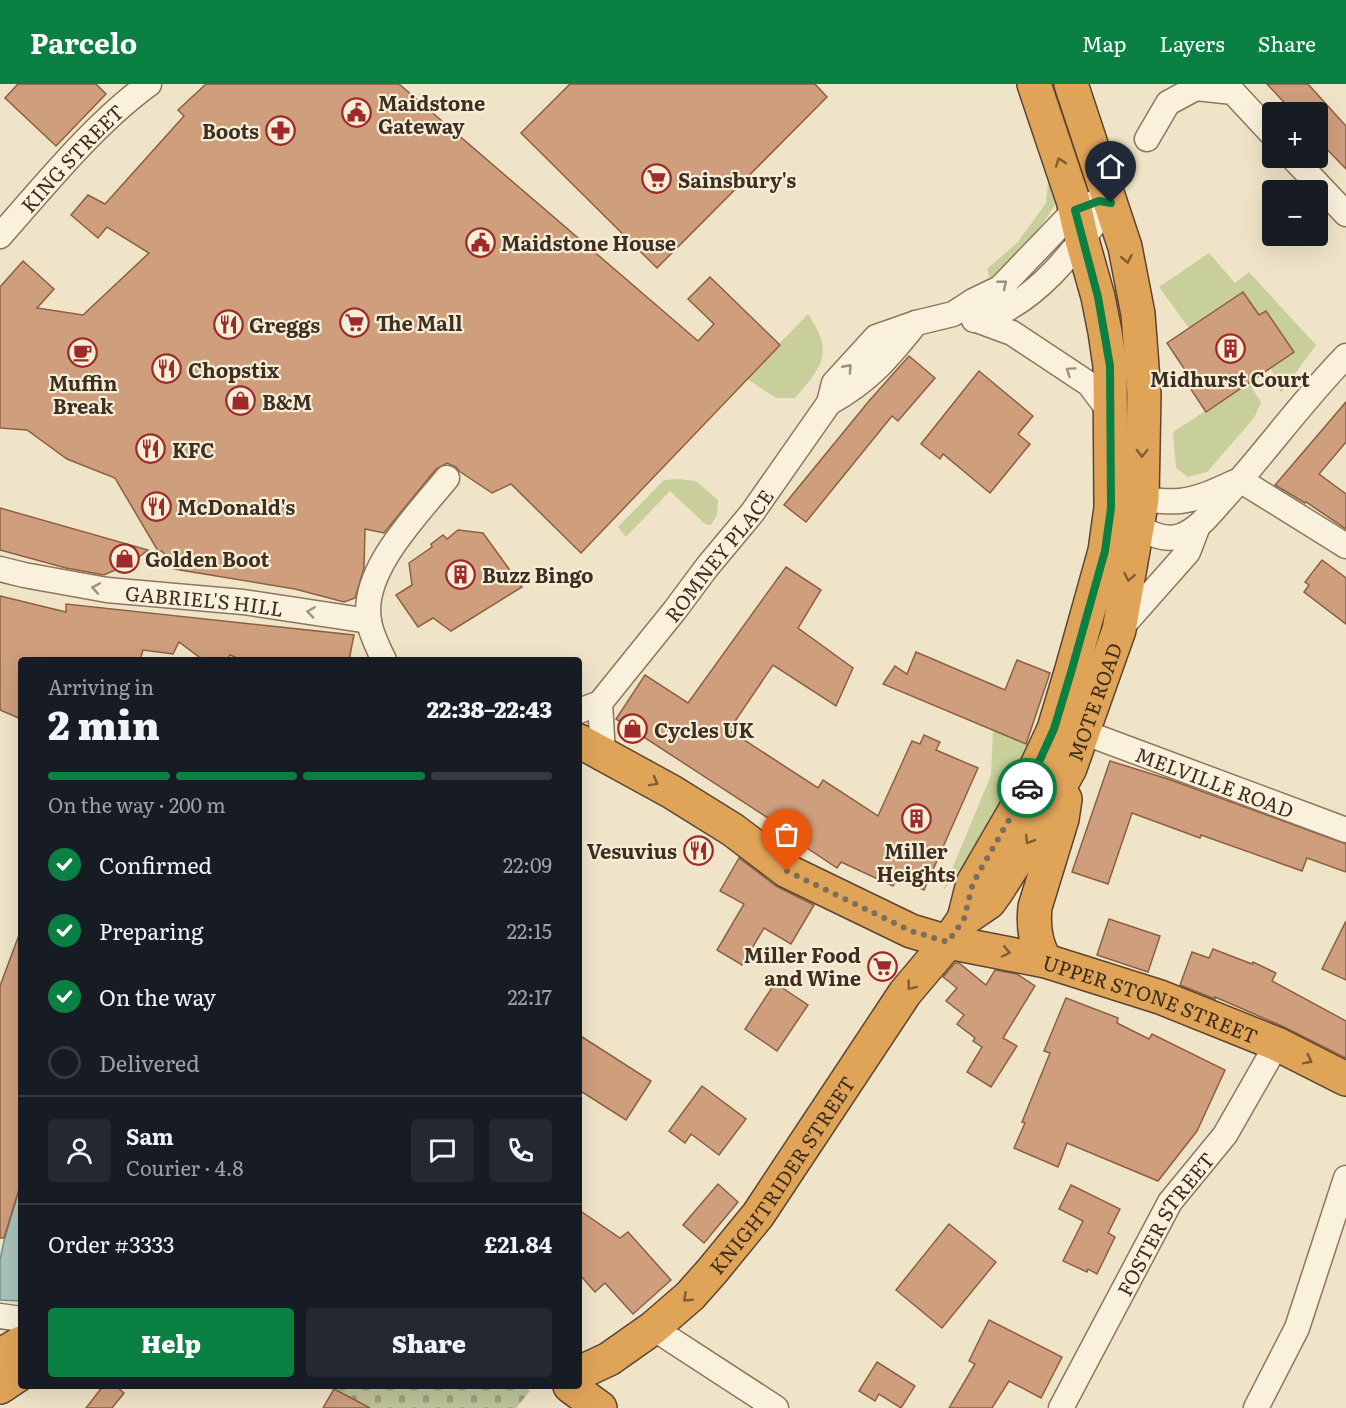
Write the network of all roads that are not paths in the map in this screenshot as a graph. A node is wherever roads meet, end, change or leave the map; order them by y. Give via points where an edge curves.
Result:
1 (1034, 84) edge
2 (1071, 84) edge
3 (132, 88) edge
4 (1262, 123) edge
5 (1147, 139) dead end
6 (1302, 168) edge
7 (1111, 203) junction
8 (1346, 214) edge
9 (1071, 220) junction
10 (0, 236) edge
11 (964, 317) junction
12 (916, 323) junction
13 (1346, 356) edge
14 (829, 403) junction
15 (1110, 412) junction
16 (447, 478) dead end
17 (1240, 480) junction
18 (1111, 508) junction
19 (1140, 513) junction
20 (1198, 526) junction
21 (1346, 546) edge
22 (0, 569) edge
23 (369, 621) junction
24 (1119, 630) junction
25 (383, 657) edge
26 (589, 707) edge
27 (1083, 732) junction
28 (591, 747) edge
29 (1070, 768) junction
30 (1346, 830) edge
31 (956, 931) junction
32 (1046, 961) junction
33 (1278, 1044) junction
34 (1346, 1079) edge
35 (1346, 1178) edge
36 (0, 1316) edge
37 (18, 1319) edge
38 (653, 1328) junction
39 (18, 1345) edge
40 (0, 1356) edge
41 (582, 1372) edge
42 (18, 1376) edge
43 (0, 1387) edge
44 (574, 1389) edge
45 (600, 1408) edge
46 (776, 1408) edge
47 (1061, 1408) edge
48 (1256, 1408) edge

9 -> 1 highway
2 - 7 highway
3 - 10 street, KING STREET
4 - 5 street via 1233,92 1196,88 1168,103
6 - 8 street
7 - 9 street, ROMNEY PLACE
7 -> 19 highway via 1125,247 1138,314 1144,393
9 - 11 street, ROMNEY PLACE via 1060,265 1034,291 999,313
9 - 15 highway via 1098,297 1110,366
11 - 12 street, ROMNEY PLACE
15 -> 11 street via 1089,384 1012,333
12 - 14 street, ROMNEY PLACE via 880,366 853,390
14 -> 12 street, ROMNEY PLACE via 834,383 876,337
13 - 17 street, MOTE ROAD
14 - 26 street, ROMNEY PLACE via 752,513
15 - 18 highway
16 - 23 street via 378,569 368,594
17 - 19 street, MOTE ROAD
17 - 20 street, MOTE ROAD
17 - 21 street
18 - 19 street, MOTE ROAD
18 - 31 highway, MOTE ROAD via 1105,551 1054,729 1020,802 973,883
19 - 20 street, MOTE ROAD via 1152,534 1182,536
19 -> 24 highway, MOTE ROAD
20 - 24 street, MOTE ROAD via 1188,552
23 -> 22 street, GABRIEL'S HILL via 243,602 107,590
23 - 25 street
24 - 27 highway, MOTE ROAD
26 - 28 street, ROMNEY PLACE
27 - 29 highway, MOTE ROAD
27 - 30 street, MELVILLE ROAD
28 -> 31 highway, UPPER STONE STREET via 733,830 787,871 911,931
29 -> 31 highway, MOTE ROAD via 997,891
29 - 32 highway via 1062,819 1033,922 1038,949
31 -> 32 highway, UPPER STONE STREET
31 -> 38 highway, KNIGHTRIDER STREET via 905,993 758,1215 690,1296
32 - 33 highway, UPPER STONE STREET via 1160,998
33 -> 34 highway, UPPER STONE STREET
33 - 47 street, FOSTER STREET via 1225,1135 1170,1202
35 - 48 street via 1297,1328
36 - 37 street
38 - 41 highway, KNIGHTRIDER STREET via 609,1359
38 - 46 street
39 - 40 highway
42 - 43 highway
44 - 45 highway

